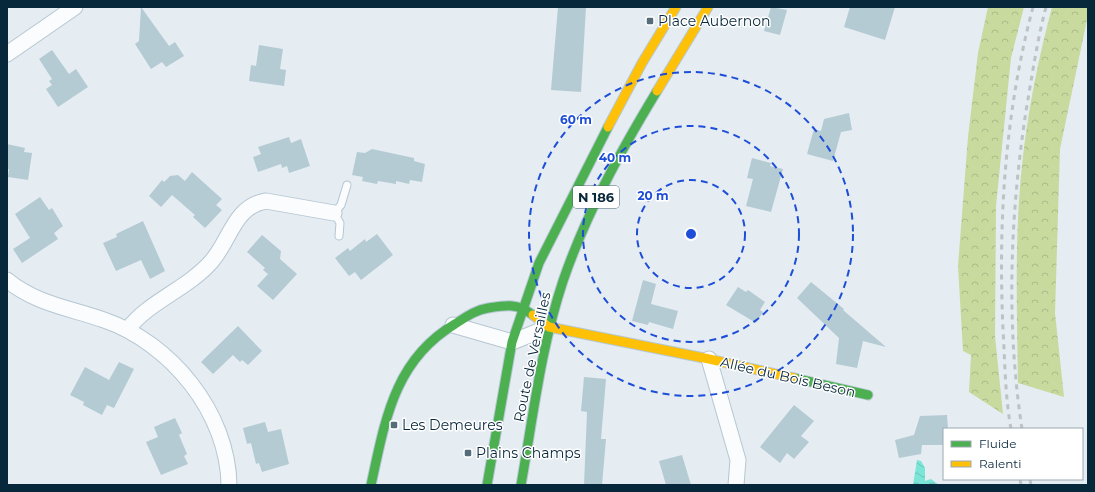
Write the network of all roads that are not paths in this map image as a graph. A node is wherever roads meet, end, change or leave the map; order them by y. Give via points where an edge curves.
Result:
1 (75, 7) edge
2 (676, 7) edge
3 (708, 7) edge
4 (7, 54) edge
5 (347, 185) dead end
6 (334, 213) junction
7 (339, 236) dead end
8 (10, 288) edge
9 (523, 307) junction
10 (453, 325) junction
11 (555, 328) junction
12 (128, 329) junction
13 (512, 342) junction
14 (709, 359) junction
15 (868, 395) dead end
16 (537, 397) joint
17 (228, 485) edge
18 (370, 485) edge
19 (487, 485) edge
20 (521, 485) edge
21 (736, 485) edge

1 - 4 street
2 - 9 main road, Route de Versailles / N 186 via 642,63 582,175 539,263
3 - 11 main road, Route de Versailles / N 186 via 597,196 569,264
5 - 6 lane via 341,204
6 - 7 lane via 340,224
6 - 12 street via 266,201 245,209 212,261 190,282 148,310
8 - 12 street via 54,306
9 - 10 main road via 503,306 478,310
9 - 11 main road
9 - 13 main road, Route de Versailles / N 186
10 - 13 street
10 - 18 main road via 438,334 400,382 381,432
11 - 13 street
11 - 14 main road, Allée du Bois Beson
11 - 16 street
12 - 17 street via 158,350 180,370 199,395 213,422 223,451
13 - 19 main road, Route de Versailles / N 186
14 - 15 main road, Allée du Bois Beson
14 - 21 street, Allée du Bois Beson via 738,460
16 - 20 main road, Route de Versailles

